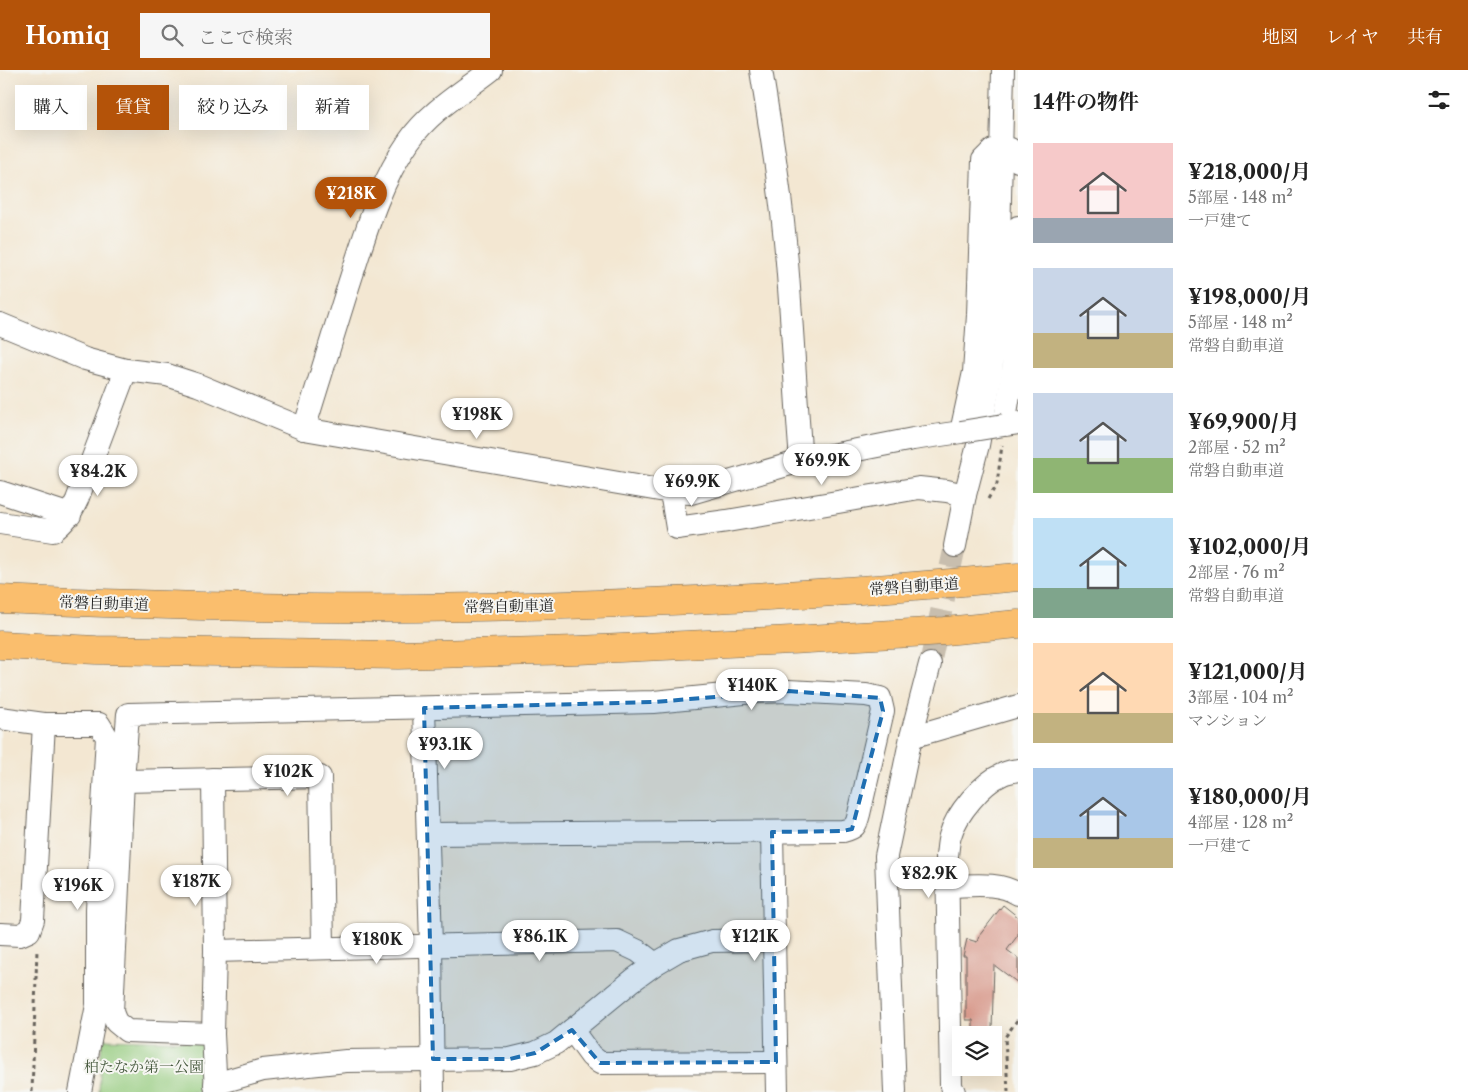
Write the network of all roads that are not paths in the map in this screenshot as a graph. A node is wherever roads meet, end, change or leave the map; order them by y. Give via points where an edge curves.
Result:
1 (491, 70) edge
2 (761, 70) edge
3 (1003, 70) edge
4 (1010, 155) edge
5 (1018, 227) edge
6 (0, 324) edge
7 (126, 370) junction
8 (1011, 424) edge
9 (304, 428) junction
10 (961, 432) junction
11 (801, 461) junction
12 (0, 492) edge
13 (671, 492) junction
14 (965, 496) junction
15 (70, 514) junction
16 (0, 523) edge
17 (954, 546) tunnel mouth
18 (1018, 577) edge
19 (0, 599) edge
20 (1018, 624) edge
21 (0, 644) edge
22 (930, 664) tunnel mouth
23 (1018, 706) edge
24 (424, 708) junction
25 (0, 718) edge
26 (44, 724) junction
27 (911, 737) junction
28 (1018, 770) edge
29 (213, 779) junction
30 (123, 781) junction
31 (772, 832) junction
32 (428, 834) junction
33 (948, 886) junction
34 (1018, 894) edge
35 (0, 934) edge
36 (773, 940) junction
37 (431, 945) junction
38 (323, 947) junction
39 (215, 951) junction
40 (655, 964) junction
41 (572, 1030) junction
42 (213, 1034) junction
43 (433, 1059) junction
44 (776, 1062) junction
45 (215, 1088) edge
46 (80, 1092) edge
47 (433, 1092) edge
48 (777, 1092) edge
49 (895, 1092) edge
50 (954, 1092) edge

1 - 9 street via 432,115 409,140 393,167 361,246
2 - 11 street via 784,227
3 - 4 street
4 - 10 street via 993,150 983,160 974,372
4 - 14 street via 991,374
5 - 8 street
6 - 7 street via 84,358
7 - 9 street via 167,375 198,385
7 - 15 street
8 - 10 street, bridge
9 - 13 street
10 - 11 street
11 - 13 street via 690,493
12 - 15 street
13 - 14 street via 676,528 919,488
14 - 17 street
15 - 16 street via 53,531
18 - 19 highway, 常磐自動車道 via 794,594 564,605 269,607
20 - 21 highway via 791,640 398,655 96,650
22 - 27 street
23 - 27 street
24 - 30 street via 128,714
24 - 31 street via 654,702 788,691 880,698 883,711 856,824 852,829
24 - 32 street
25 - 26 street
26 - 35 street via 33,920 29,931 20,935
26 - 46 street via 99,724 107,737 97,909 97,1005
27 - 49 street via 886,856
28 - 33 street via 1002,774 987,785 972,798 959,817 950,835
29 - 30 street
29 - 38 street via 320,777
29 - 39 street
30 - 42 street via 112,1012 116,1022 127,1031
31 - 32 street
31 - 36 street
32 - 37 street
33 - 34 street via 994,886
33 - 50 street via 951,1086
36 - 40 street via 712,942 679,950
36 - 44 street
37 - 38 street
37 - 40 street via 617,942 638,951
37 - 43 street
38 - 39 street
39 - 42 street
40 - 41 street
41 - 43 street via 556,1043 535,1053 510,1059
41 - 44 street via 600,1063
42 - 45 street
43 - 45 street via 346,1061 263,1070
43 - 47 street
44 - 48 street

